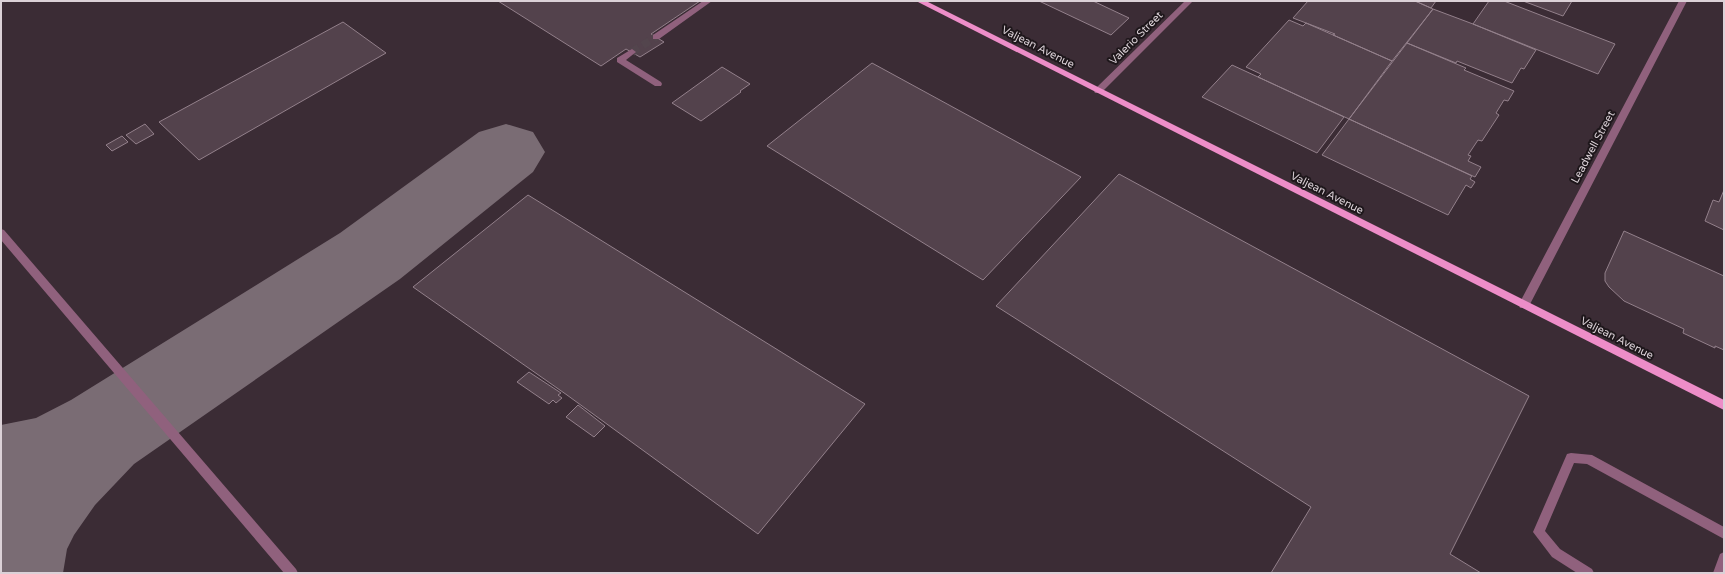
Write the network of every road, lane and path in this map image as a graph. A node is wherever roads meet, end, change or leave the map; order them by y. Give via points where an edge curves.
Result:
1 (708, 1) edge
2 (920, 1) edge
3 (1189, 1) edge
4 (1683, 1) edge
5 (656, 37) tunnel mouth
6 (632, 52) tunnel mouth
7 (658, 84) dead end
8 (1098, 91) junction
9 (1, 233) edge
10 (1524, 304) junction
11 (1724, 405) edge
12 (1724, 533) edge
13 (1724, 558) edge
14 (292, 573) edge
15 (1588, 573) edge
16 (1719, 573) edge

1 - 5 street
2 - 8 main road, Valjean Avenue
3 - 8 street, Valerio Street
4 - 10 street, Leadwell Street
6 - 7 street via 620,60
8 - 10 main road, Valjean Avenue
9 - 14 street
10 - 11 main road, Valjean Avenue
12 - 15 street via 1588,459 1571,458 1539,532 1556,553
13 - 16 street

